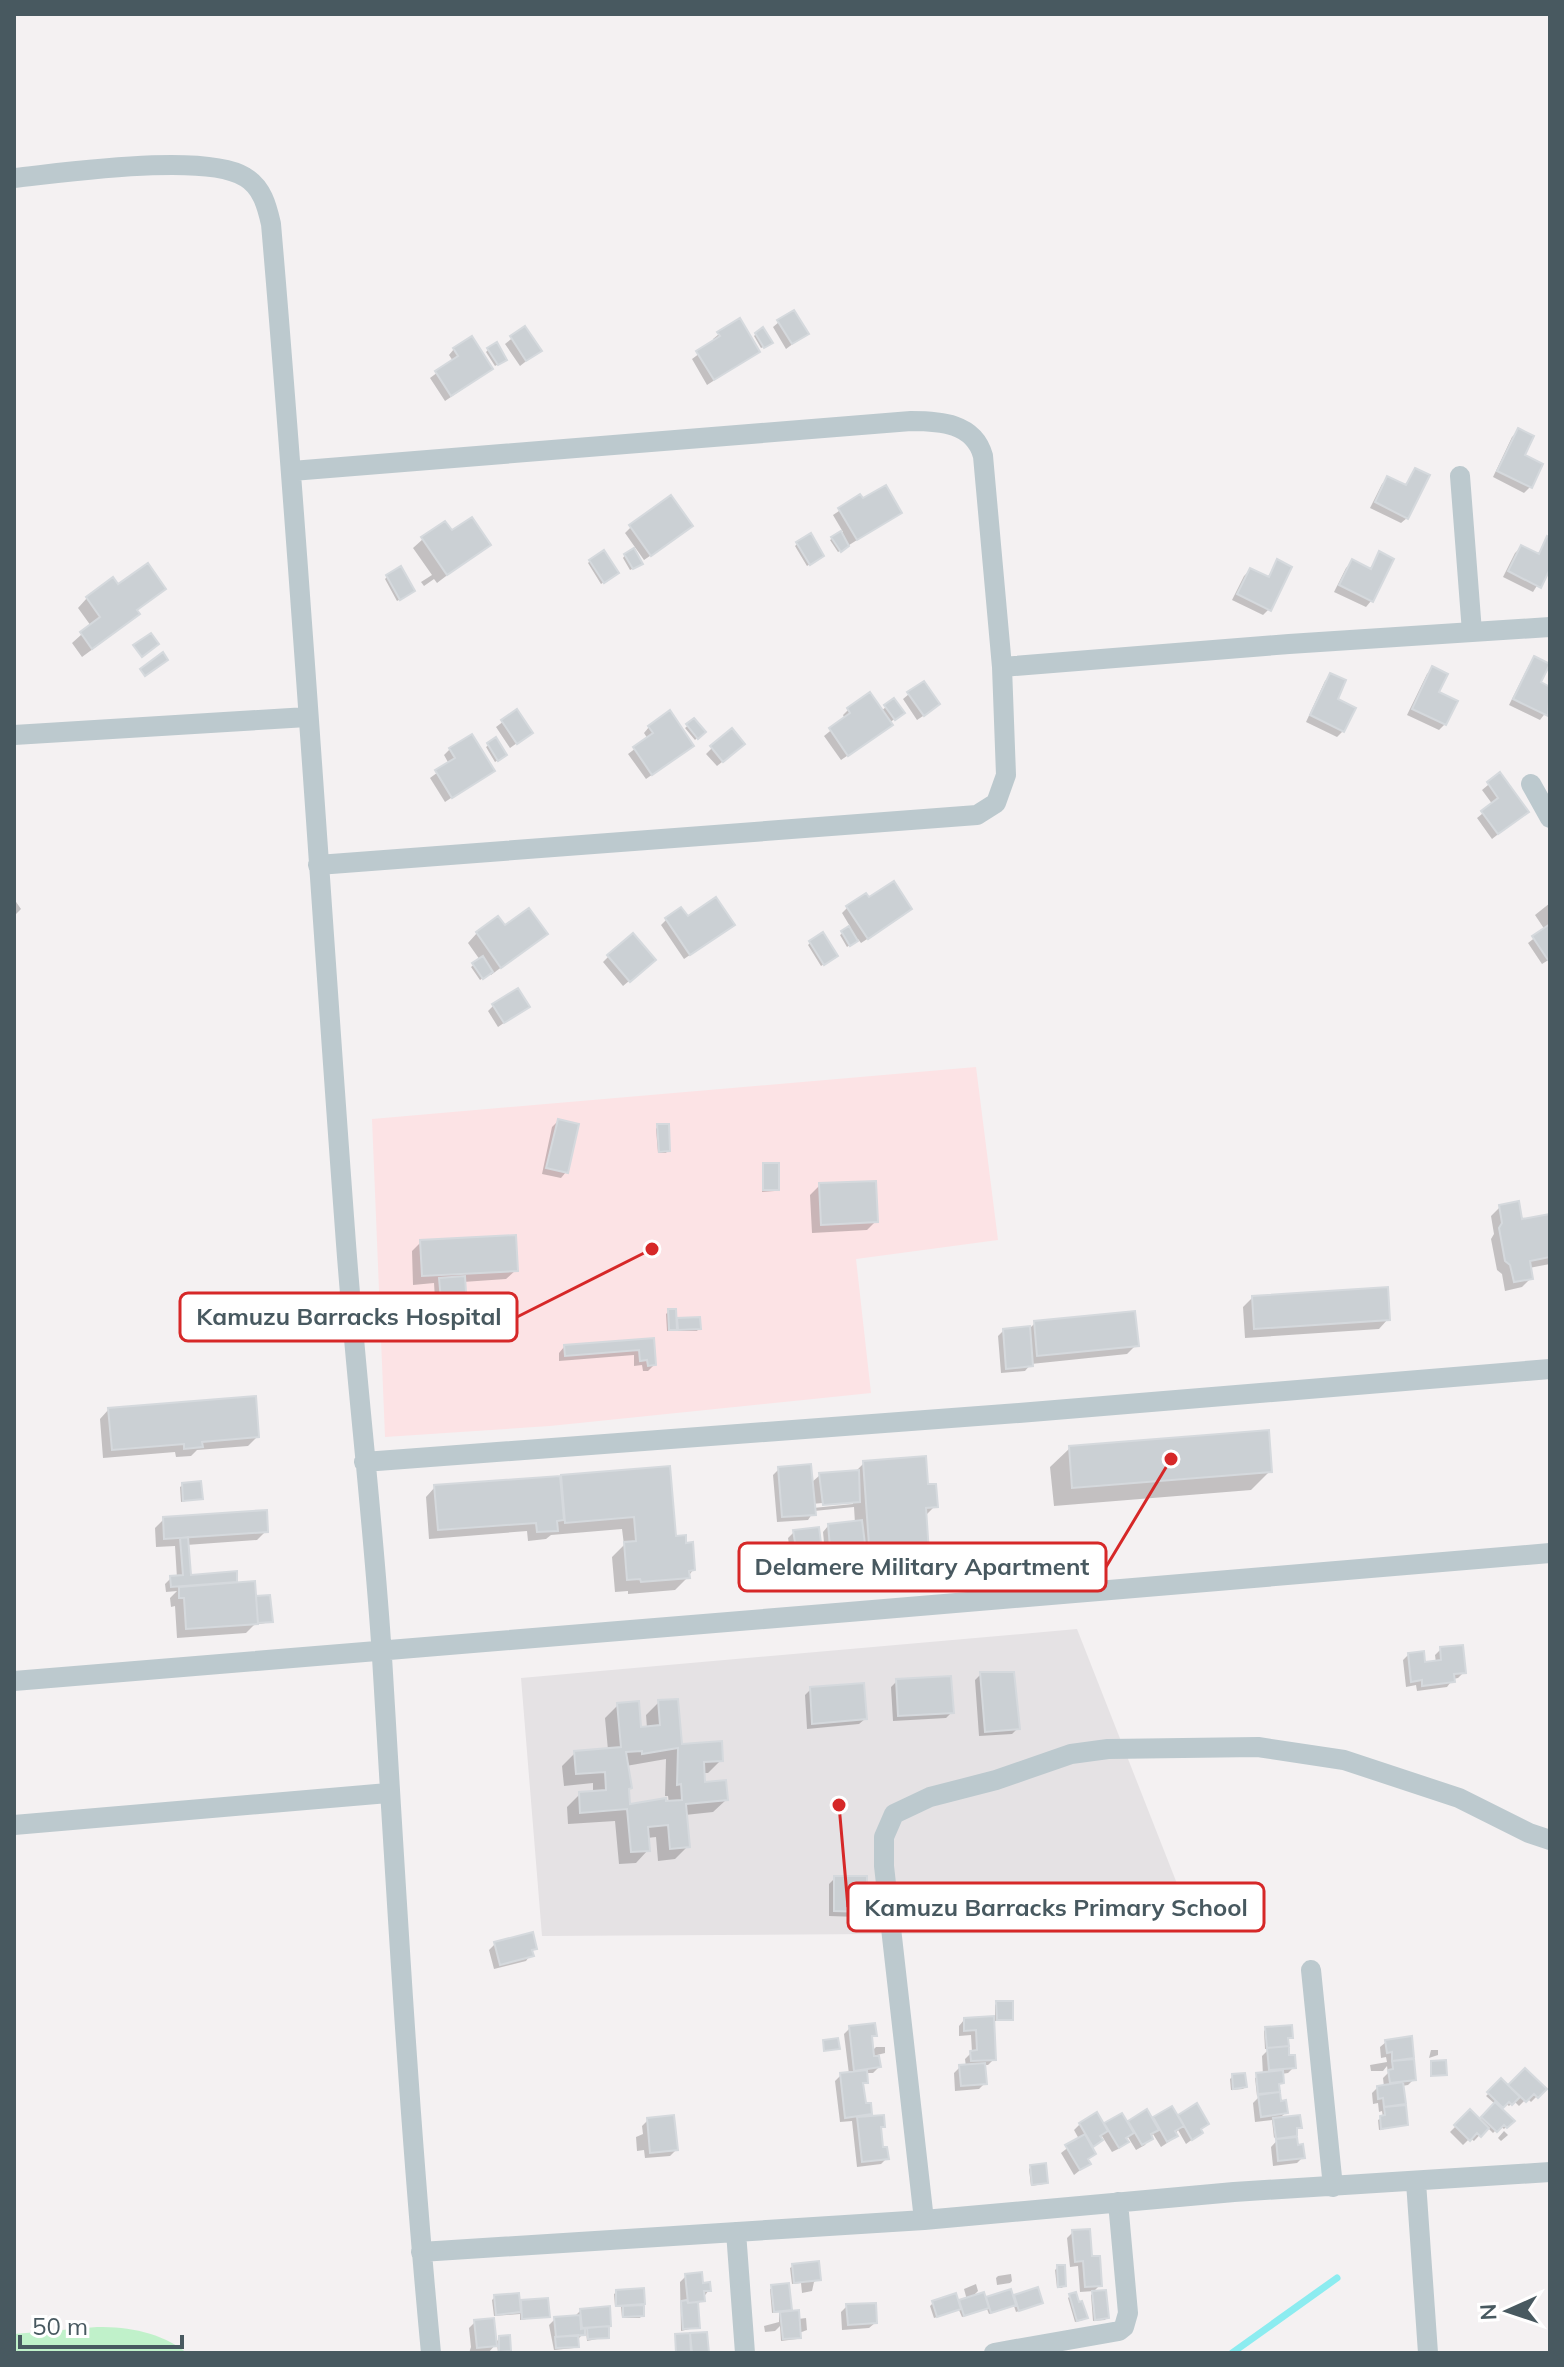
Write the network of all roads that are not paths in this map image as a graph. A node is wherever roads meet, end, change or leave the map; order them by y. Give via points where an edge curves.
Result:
1 (14, 178) edge
2 (292, 471) junction
3 (1460, 476) dead end
4 (1550, 627) edge
5 (1472, 632) junction
6 (1002, 667) junction
7 (307, 717) junction
8 (14, 735) edge
9 (1531, 784) dead end
10 (1550, 818) edge
11 (318, 865) junction
12 (1550, 1369) edge
13 (364, 1462) junction
14 (1550, 1553) edge
15 (381, 1653) junction
16 (14, 1681) edge
17 (388, 1793) junction
18 (14, 1825) edge
19 (1550, 1840) edge
20 (1311, 1970) dead end
21 (1550, 2172) edge
22 (1416, 2182) junction
23 (1333, 2187) junction
24 (1118, 2202) junction
25 (924, 2220) junction
26 (736, 2232) junction
27 (421, 2252) junction
28 (431, 2353) edge
29 (745, 2353) edge
30 (994, 2353) edge
31 (1428, 2353) edge

1 - 2 street via 187,165 230,170 259,190 271,224
2 - 6 street via 911,421 949,424 974,436 983,456
2 - 7 street
3 - 5 street
4 - 5 street
5 - 6 street
6 - 11 street via 1006,775 996,803 977,815
7 - 8 street
7 - 11 street
9 - 10 street
11 - 13 street
12 - 13 street
13 - 15 street
14 - 15 street
15 - 16 street
15 - 17 street
17 - 18 street
17 - 27 street
19 - 25 street via 1459,1798 1344,1760 1258,1747 1071,1754 930,1797 894,1814 884,1837 884,1866
20 - 23 street
21 - 22 street
22 - 23 street
22 - 31 street
23 - 24 street
24 - 25 street
24 - 30 street via 1128,2313 1124,2327
25 - 26 street
26 - 27 street
26 - 29 street
27 - 28 street

